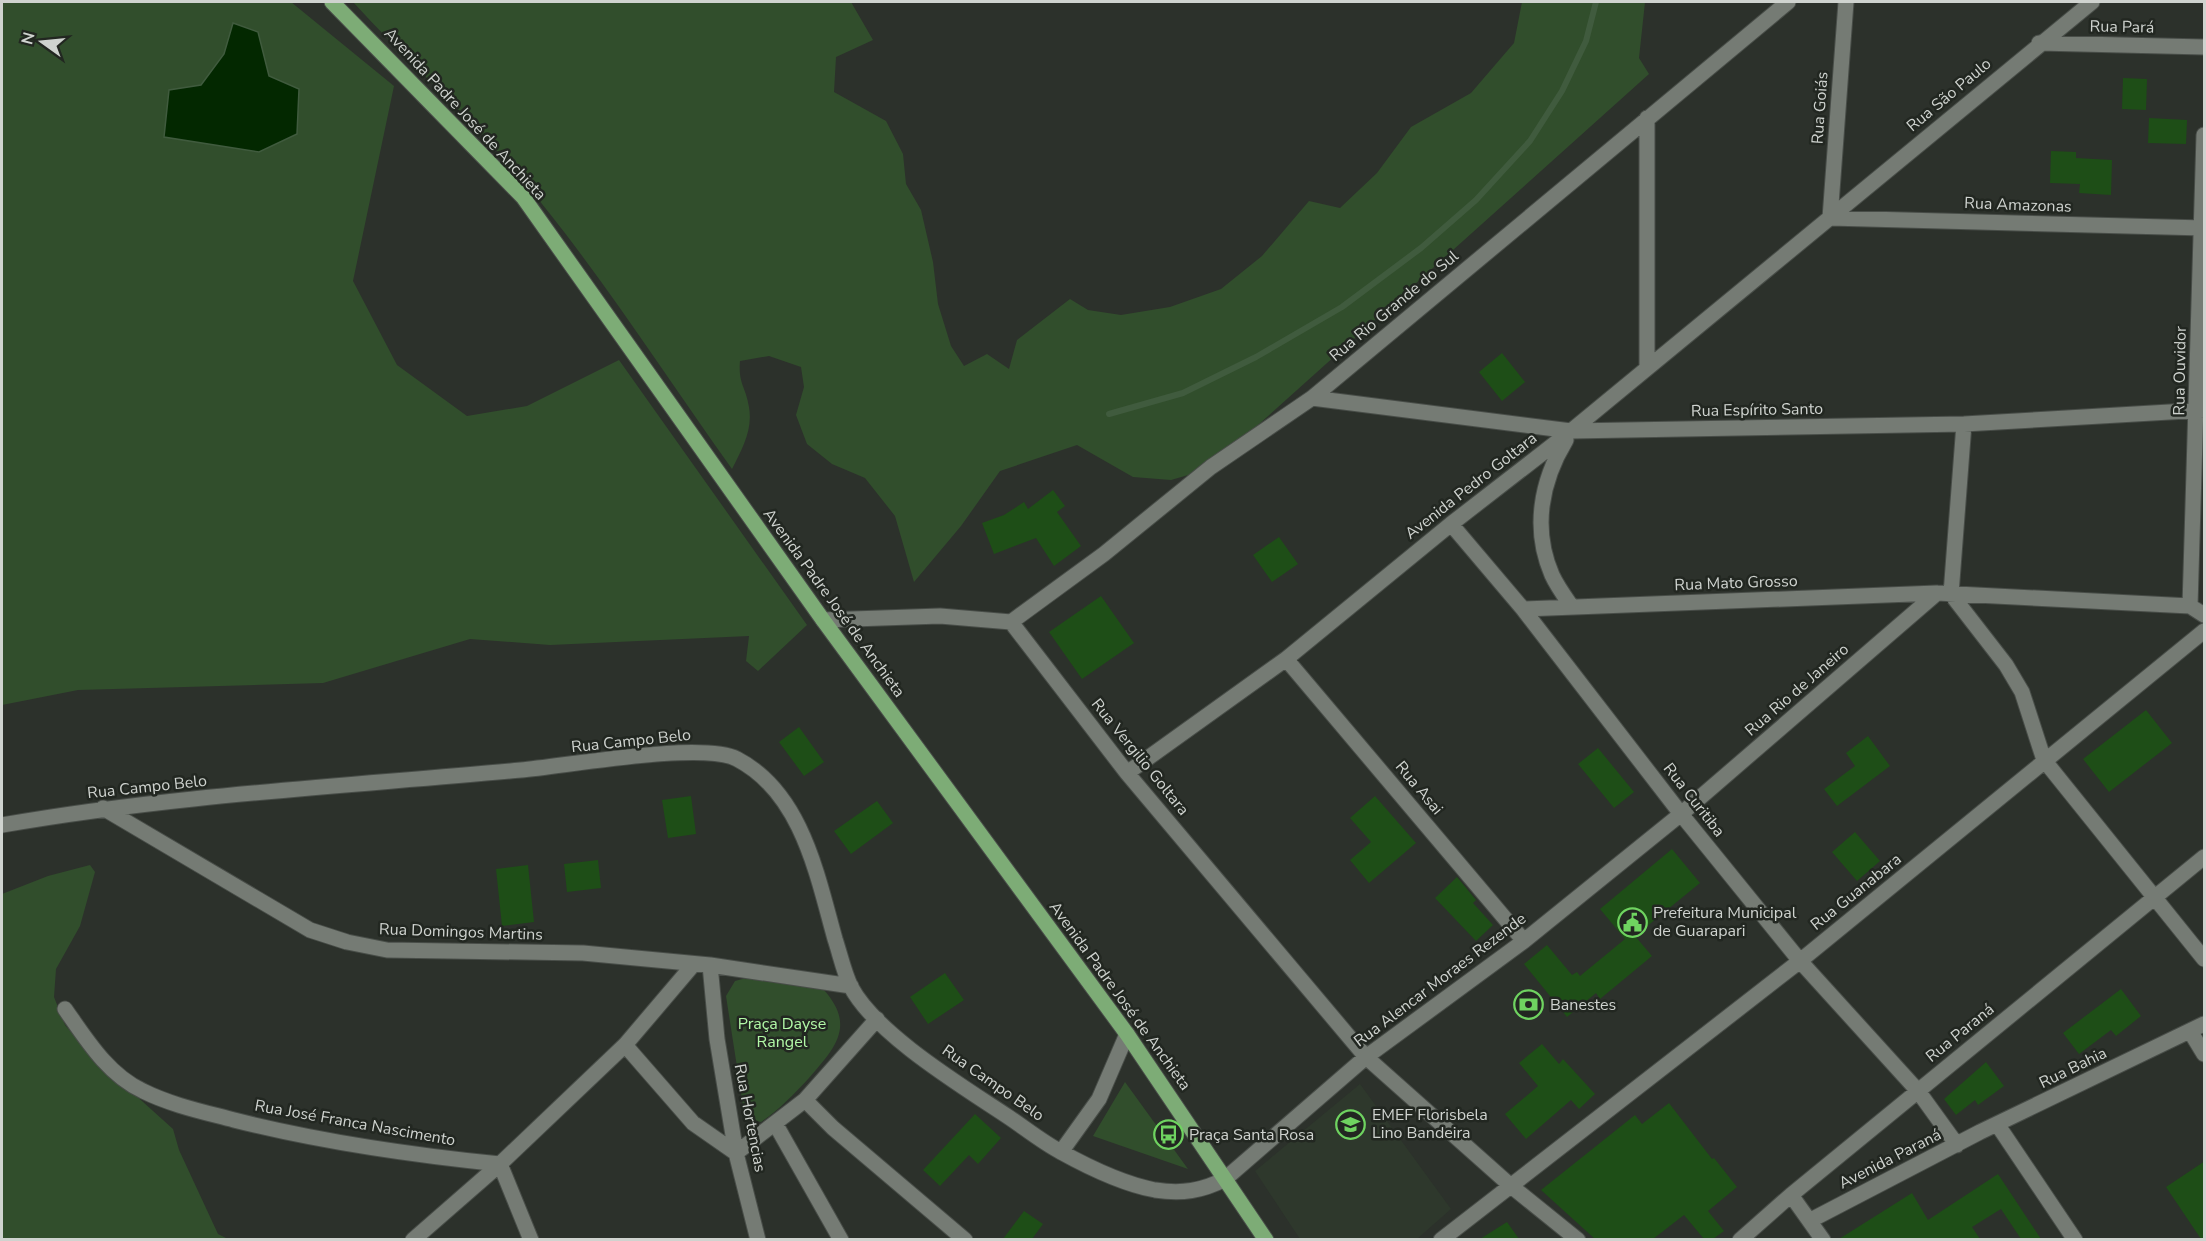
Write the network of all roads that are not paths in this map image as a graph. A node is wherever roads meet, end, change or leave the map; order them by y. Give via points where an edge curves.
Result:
1 (323, 2) edge
2 (1788, 2) edge
3 (1846, 2) edge
4 (2092, 2) edge
5 (338, 7) edge
6 (2039, 43) junction
7 (2205, 47) edge
8 (1647, 118) junction
9 (2205, 135) edge
10 (1830, 218) junction
11 (2203, 228) edge
12 (1647, 368) junction
13 (1312, 398) junction
14 (2201, 403) edge
15 (1964, 424) junction
16 (1571, 431) junction
17 (1451, 524) junction
18 (1944, 593) junction
19 (2190, 606) junction
20 (1572, 607) junction
21 (1523, 609) junction
22 (2205, 615) edge
23 (823, 620) junction
24 (1011, 622) junction
25 (2205, 631) edge
26 (1286, 659) junction
27 (2044, 760) junction
28 (1127, 773) junction
29 (103, 808) junction
30 (1681, 814) junction
31 (2, 825) edge
32 (2205, 857) edge
33 (2156, 897) junction
34 (1524, 940) junction
35 (2205, 958) edge
36 (1800, 961) junction
37 (693, 965) junction
38 (710, 965) junction
39 (851, 987) junction
40 (65, 1009) dead end
41 (877, 1019) junction
42 (2205, 1024) edge
43 (2190, 1031) junction
44 (1128, 1034) junction
45 (625, 1045) junction
46 (2205, 1054) edge
47 (1366, 1057) junction
48 (1918, 1091) junction
49 (806, 1100) junction
50 (1997, 1124) junction
51 (776, 1125) junction
52 (1957, 1145) junction
53 (1061, 1152) junction
54 (736, 1153) junction
55 (500, 1164) junction
56 (1225, 1179) junction
57 (1511, 1186) junction
58 (1791, 1195) junction
59 (1811, 1220) junction
60 (1449, 1237) edge
61 (413, 1239) edge
62 (531, 1239) edge
63 (758, 1239) edge
64 (841, 1239) edge
65 (965, 1239) edge
66 (1266, 1239) edge
67 (1578, 1239) edge
68 (1740, 1239) edge
69 (1823, 1239) edge
70 (2075, 1239) edge

1 - 5 main road, Avenida Padre José de Anchieta
2 - 8 street, Rua Rio Grande do Sul
3 - 10 street, Rua Goiás
4 - 6 street, Rua São Paulo
5 - 23 main road, Avenida Padre José de Anchieta via 523,197
6 - 7 street, Rua Pará
6 - 10 street, Rua São Paulo
8 - 12 street
8 - 13 street, Rua Rio Grande do Sul
9 - 11 street, Rua Ouvidor
10 - 11 street, Rua Amazonas
10 - 12 street, Avenida Pedro Goltara
11 - 14 street, Rua Ouvidor
12 - 16 street, Avenida Pedro Goltara
13 - 16 street, Rua Espírito Santo
13 - 24 street, Rua Rio Grande do Sul via 1211,467 1104,554
14 - 15 street, Rua Espírito Santo
14 - 19 street, Rua Ouvidor
15 - 16 street, Rua Espírito Santo
15 - 18 street
16 - 17 street, Avenida Pedro Goltara
16 - 20 street via 1551,463 1541,500 1541,538 1552,575
17 - 21 street, Rua Curitiba
17 - 26 street, Avenida Pedro Goltara
18 - 19 street
18 - 20 street, Rua Mato Grosso
18 - 27 street via 2006,665 2022,692
18 - 30 street, Rua Rio de Janeiro
19 - 22 street
20 - 21 street, Rua Mato Grosso
21 - 30 street, Rua Curitiba
23 - 24 street via 940,616
23 - 44 main road, Avenida Padre José de Anchieta
24 - 28 street, Rua Vergilio Goltara
25 - 27 street, Rua Guanabara
26 - 28 street, Avenida Pedro Goltara
26 - 34 street, Rua Asai
27 - 33 street
27 - 36 street, Rua Guanabara
28 - 47 street, Rua Vergilio Goltara
29 - 31 street, Rua Campo Belo
29 - 37 street, Rua Domingos Martins via 310,930 347,942 387,950 583,953
29 - 39 street, Rua Campo Belo via 712,752 735,758 749,767 786,803 802,833
30 - 34 street, Rua Alencar Moraes Rezende
30 - 36 street, Rua Curitiba
32 - 33 street, Rua Paraná
33 - 35 street
33 - 48 street, Rua Paraná
34 - 47 street, Rua Alencar Moraes Rezende
36 - 48 street, Rua Curitiba
36 - 57 street, Rua Guanabara
37 - 38 street, Rua Domingos Martins
37 - 45 street
38 - 39 street, Rua Domingos Martins
38 - 54 street, Rua Hortencias via 717,1040
39 - 41 street, Rua Campo Belo
40 - 55 street, Rua José Franca Nascimento via 98,1057 141,1091 182,1106 288,1134
41 - 49 street
41 - 53 street, Rua Campo Belo via 980,1098
42 - 43 street, Rua Bahia
43 - 46 street
43 - 50 street, Rua Bahia
44 - 53 street via 1098,1099
44 - 56 main road, Avenida Padre José de Anchieta
45 - 54 street via 693,1123
45 - 55 street
47 - 56 street, Rua Alencar Moraes Rezende
47 - 57 street, Rua Vergilio Goltara
48 - 52 street, Avenida Paraná
48 - 58 street, Rua Paraná
49 - 51 street
49 - 65 street via 833,1128
50 - 52 street, Rua Bahia
50 - 70 street
51 - 54 street
51 - 64 street
52 - 59 street, Avenida Paraná
53 - 56 street, Rua Campo Belo via 1115,1178 1153,1190 1204,1190
54 - 63 street, Rua Hortencias
55 - 61 street
55 - 62 street
56 - 66 main road, Avenida Padre José de Anchieta
57 - 60 street, Rua Guanabara
57 - 67 street, Rua Vergilio Goltara
58 - 59 street
58 - 68 street, Rua Paraná
59 - 69 street

